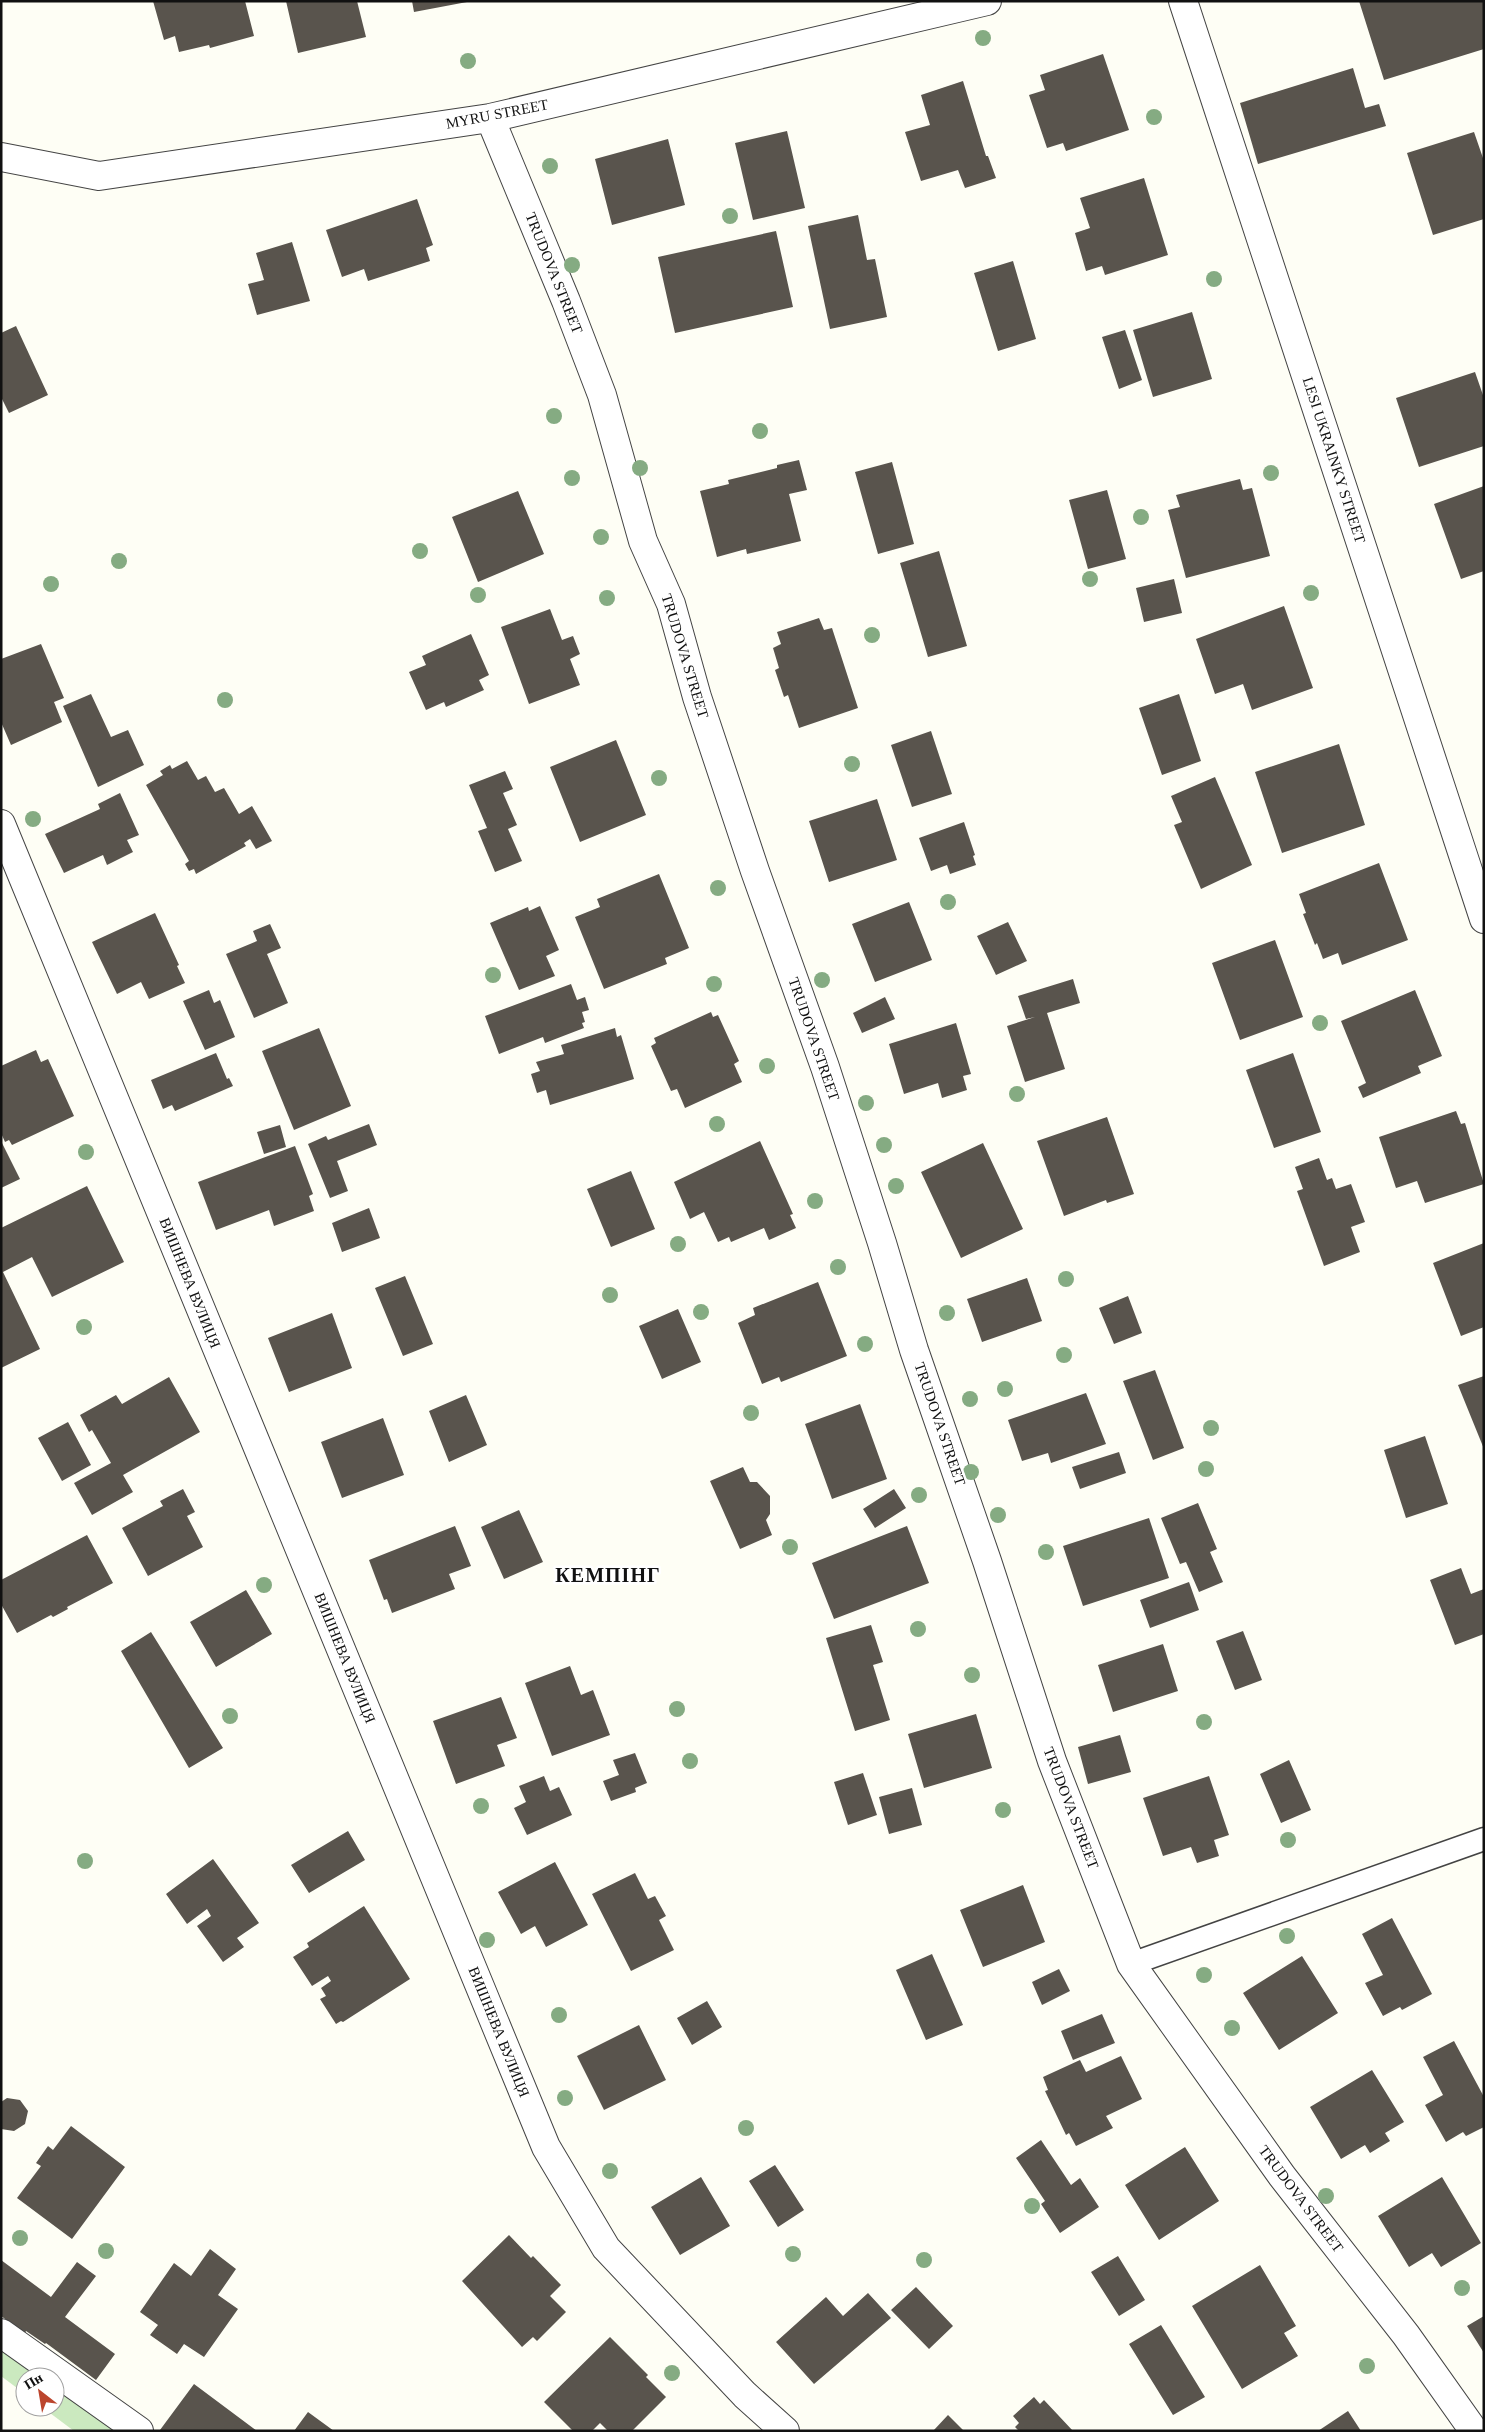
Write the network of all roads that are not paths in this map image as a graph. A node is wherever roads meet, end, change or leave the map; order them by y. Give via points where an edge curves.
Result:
1 (987, 1) edge
2 (1183, 1) edge
3 (490, 118) junction
4 (1, 158) edge
5 (1, 824) edge
6 (1484, 918) edge
7 (1484, 1839) edge
8 (1131, 1964) junction
9 (1, 2333) edge
10 (138, 2431) edge
11 (784, 2431) edge
12 (1474, 2431) edge

1 - 3 street, MYRU STREET
2 - 6 street, LESI UKRAINKY STREET
3 - 4 street, MYRU STREET via 99,176
3 - 8 street, TRUDOVA STREET via 602,395 643,541 671,604 706,725 828,1076 914,1350 1052,1761
5 - 11 street, ВИШНЕВА ВУЛИЦЯ via 546,2147 606,2248 745,2395
7 - 8 lane
8 - 12 street, TRUDOVA STREET via 1282,2176 1406,2335
9 - 10 street

